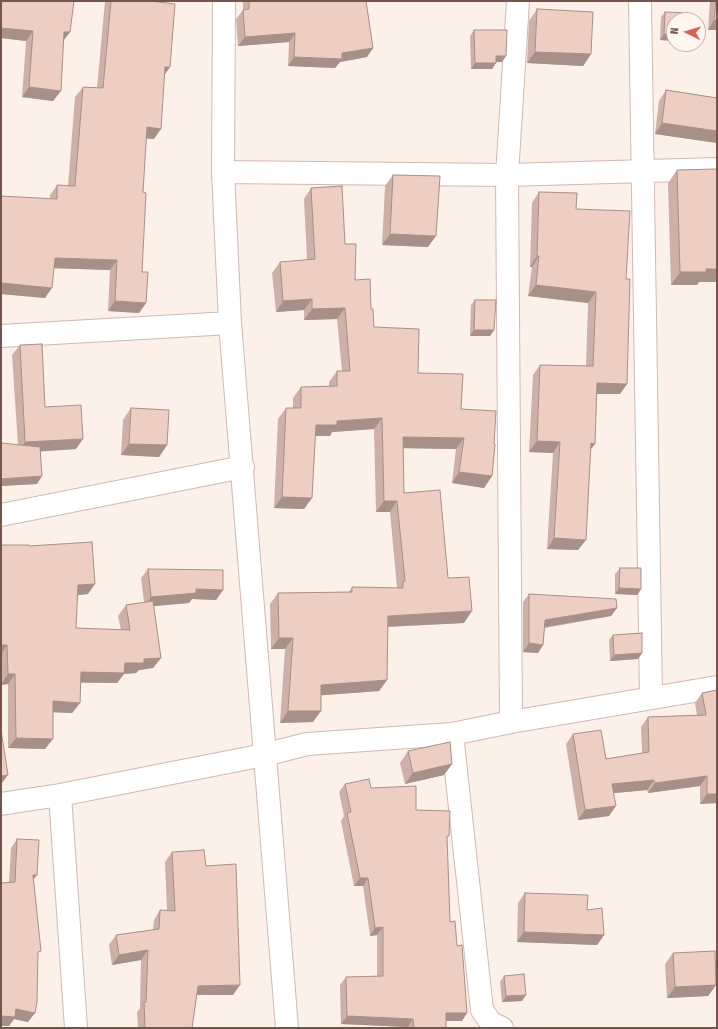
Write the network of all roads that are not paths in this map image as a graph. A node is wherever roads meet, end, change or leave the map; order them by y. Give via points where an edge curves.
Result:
1 (224, 1) edge
2 (518, 1) edge
3 (640, 1) edge
4 (717, 169) edge
5 (223, 172) junction
6 (642, 172) junction
7 (507, 175) junction
8 (230, 323) junction
9 (1, 336) edge
10 (243, 467) junction
11 (1, 515) edge
12 (717, 687) edge
13 (651, 698) junction
14 (511, 722) junction
15 (452, 734) junction
16 (264, 755) junction
17 (60, 795) junction
18 (1, 804) edge
19 (76, 1028) edge
20 (287, 1028) edge
21 (502, 1028) edge

1 - 5 street
2 - 7 street
3 - 6 street
4 - 6 street
5 - 7 street
5 - 8 street
6 - 7 street
6 - 13 street
7 - 14 street
8 - 9 street
8 - 10 street
10 - 11 street
10 - 16 street
12 - 13 street
13 - 14 street
14 - 15 street
15 - 16 street via 307,744
15 - 21 street via 482,1010 491,1023
16 - 17 street
16 - 20 street
17 - 18 street
17 - 19 street

